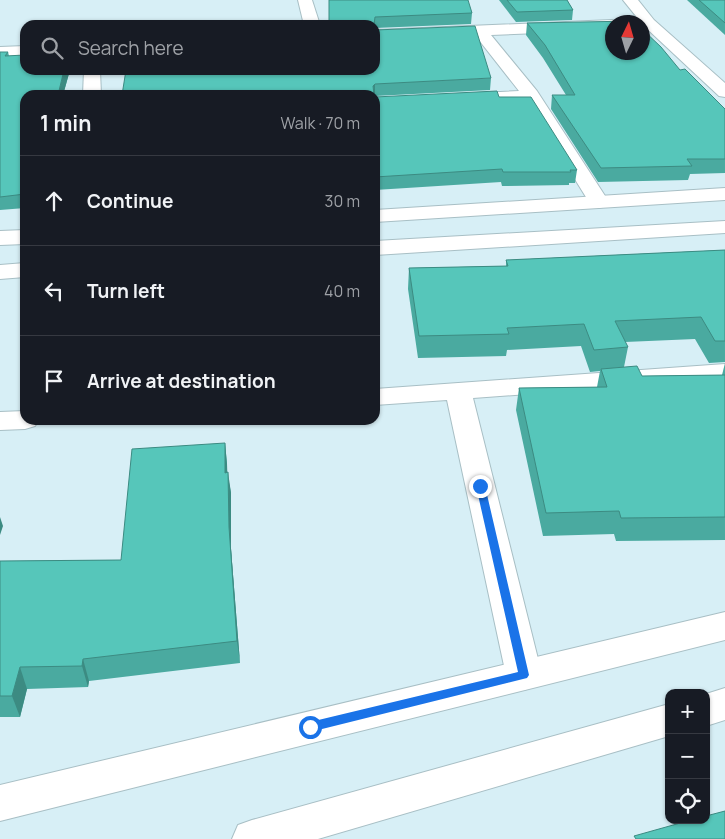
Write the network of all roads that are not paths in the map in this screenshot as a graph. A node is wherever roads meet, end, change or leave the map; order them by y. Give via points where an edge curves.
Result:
1 (305, 0) edge
2 (630, 0) edge
3 (640, 15) edge
4 (311, 20) edge
5 (605, 25) edge
6 (650, 26) edge
7 (480, 31) junction
8 (380, 35) edge
9 (20, 51) edge
10 (0, 52) edge
11 (92, 75) edge
12 (724, 89) edge
13 (92, 90) edge
14 (531, 95) junction
15 (443, 100) edge
16 (725, 194) edge
17 (599, 202) junction
18 (380, 216) edge
19 (725, 227) edge
20 (20, 237) edge
21 (0, 238) edge
22 (380, 248) edge
23 (20, 270) edge
24 (0, 272) edge
25 (725, 372) edge
26 (458, 392) junction
27 (380, 397) edge
28 (20, 420) edge
29 (0, 422) edge
30 (725, 626) edge
31 (524, 675) junction
32 (725, 704) edge
33 (710, 709) edge
34 (665, 721) edge
35 (0, 803) edge
36 (252, 839) edge

1 - 4 street
2 - 3 street
5 - 7 street
6 - 12 street
7 - 8 street
7 - 14 street
9 - 10 street
11 - 13 street
14 - 15 street
14 - 17 street
16 - 17 street
17 - 18 street
19 - 22 street
20 - 21 street
23 - 24 street
25 - 26 street
26 - 27 street
26 - 31 street
28 - 29 street
30 - 31 street
31 - 35 street
32 - 33 street
34 - 36 street

